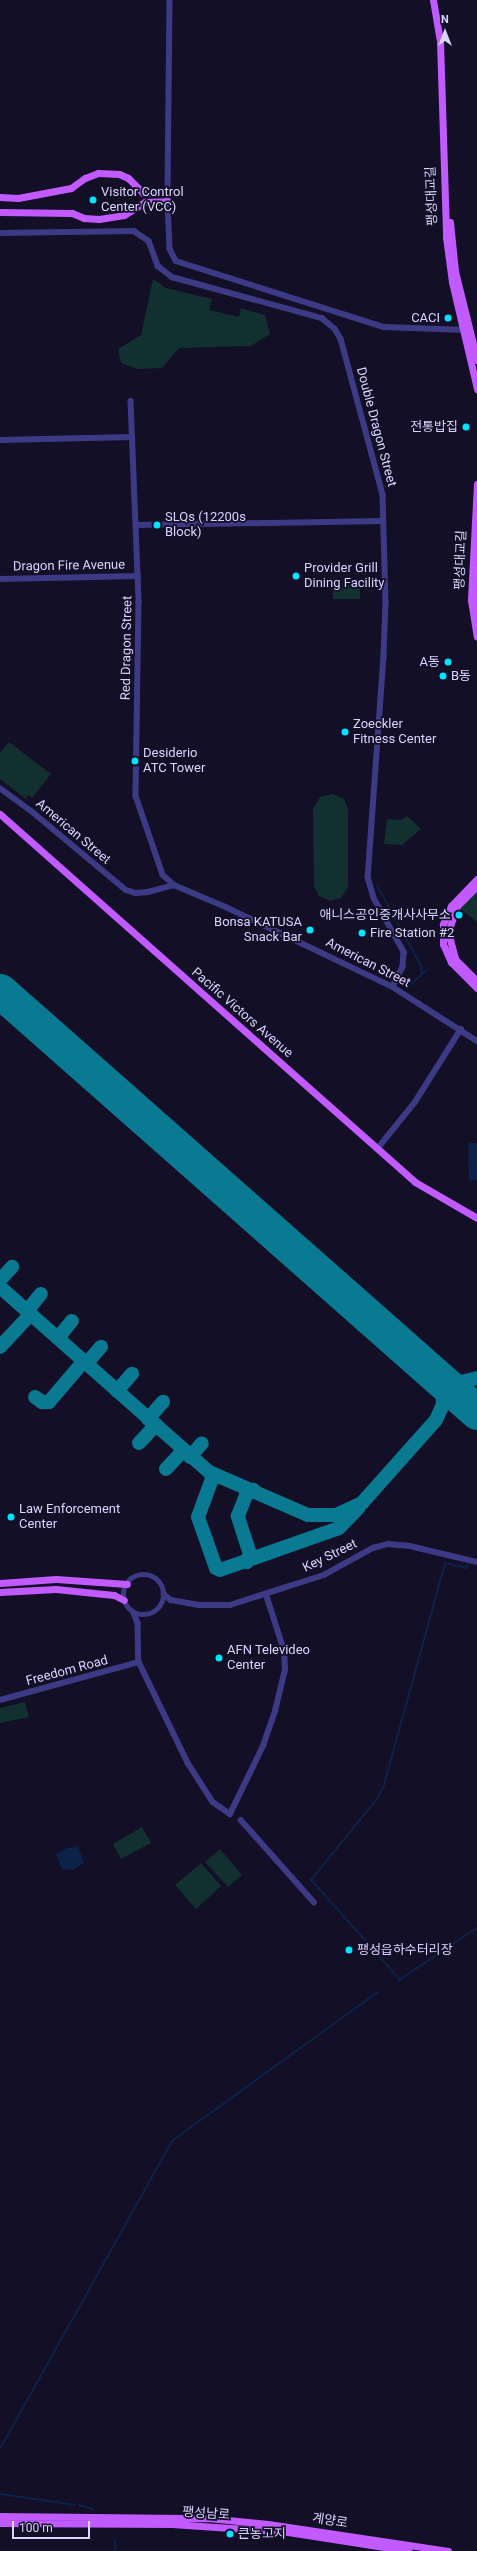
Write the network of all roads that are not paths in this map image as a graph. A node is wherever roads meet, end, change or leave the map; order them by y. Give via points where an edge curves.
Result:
1 (170, 0) edge
2 (434, 0) edge
3 (438, 0) edge
4 (168, 192) junction
5 (0, 197) edge
6 (168, 201) junction
7 (0, 212) edge
8 (0, 233) edge
9 (467, 329) junction
10 (477, 360) edge
11 (477, 389) edge
12 (131, 401) dead end
13 (132, 437) junction
14 (0, 440) edge
15 (477, 484) edge
16 (383, 521) junction
17 (136, 525) junction
18 (477, 568) edge
19 (138, 576) junction
20 (0, 579) edge
21 (477, 611) edge
22 (477, 637) edge
23 (0, 788) edge
24 (0, 814) edge
25 (477, 879) edge
26 (174, 885) junction
27 (477, 886) edge
28 (477, 981) edge
29 (393, 987) junction
30 (477, 988) edge
31 (460, 1029) junction
32 (477, 1041) edge
33 (378, 1148) junction
34 (477, 1218) edge
35 (477, 1562) edge
36 (0, 1583) edge
37 (127, 1584) junction
38 (0, 1592) edge
39 (164, 1594) junction
40 (266, 1595) junction
41 (124, 1600) junction
42 (171, 1600) junction
43 (162, 1603) junction
44 (134, 1613) junction
45 (146, 1615) junction
46 (138, 1623) junction
47 (139, 1662) junction
48 (0, 1700) edge
49 (241, 1820) dead end
50 (314, 1902) dead end
51 (0, 2516) edge
52 (208, 2518) joint
53 (0, 2523) edge
54 (409, 2551) edge
55 (448, 2551) edge

1 - 4 street
2 - 9 main road, 팽성대교길 via 440,41 446,237 452,282
3 - 9 main road via 444,41 450,224 455,271
4 - 5 main road via 143,193 128,178 119,174 98,173 84,178 71,188 18,198
4 - 6 street
6 - 7 main road via 144,202 124,215 99,219 84,218 72,213
6 - 9 street via 170,249 176,261 182,265 384,327
8 - 16 street, Double Dragon Street via 134,231 149,241 158,266 172,277 322,318 335,329 341,339 383,495
9 - 10 main road
9 - 11 main road, 팽성대교길
12 - 13 street, Red Dragon Street
13 - 14 street
13 - 17 street, Red Dragon Street
15 - 22 main road, 팽성대교길 via 471,594
16 - 17 street
16 - 29 street, Double Dragon Street via 386,603 384,656 368,877 374,898 404,952 403,967
17 - 19 street, Red Dragon Street
18 - 21 main road
19 - 20 street, Dragon Fire Avenue
19 - 26 street, Red Dragon Street via 136,796 163,875
23 - 26 street, American Street via 126,890 136,893 148,892
24 - 33 main road, Pacific Victors Avenue via 179,975
25 - 30 main road via 451,906 443,924 444,944 451,962
26 - 29 street, American Street via 226,907
27 - 28 main road via 457,906 450,920 448,932 455,959
29 - 31 street, American Street
31 - 32 street, American Street
31 - 33 street via 415,1102
33 - 34 main road, Pacific Victors Avenue via 415,1182
35 - 40 street, Key Street via 410,1546 388,1544 373,1548 324,1575
36 - 37 main road via 56,1579
37 - 39 street via 137,1576 150,1576 160,1583
37 - 41 street
38 - 41 main road via 56,1589 114,1595
39 - 42 street
39 - 43 street
40 - 42 street, Key Street via 219,1607
40 - 47 street via 284,1651 285,1670 268,1733 230,1814 213,1802 188,1763
41 - 44 street
42 - 43 street
43 - 45 street via 155,1612
44 - 45 street
44 - 46 street
45 - 46 street
46 - 47 street
47 - 48 street, Freedom Road
49 - 50 street
51 - 52 main road, 팽성남로
52 - 55 main road, 계양로 via 268,2524
53 - 54 main road, 팽성남로 via 179,2524 288,2532

